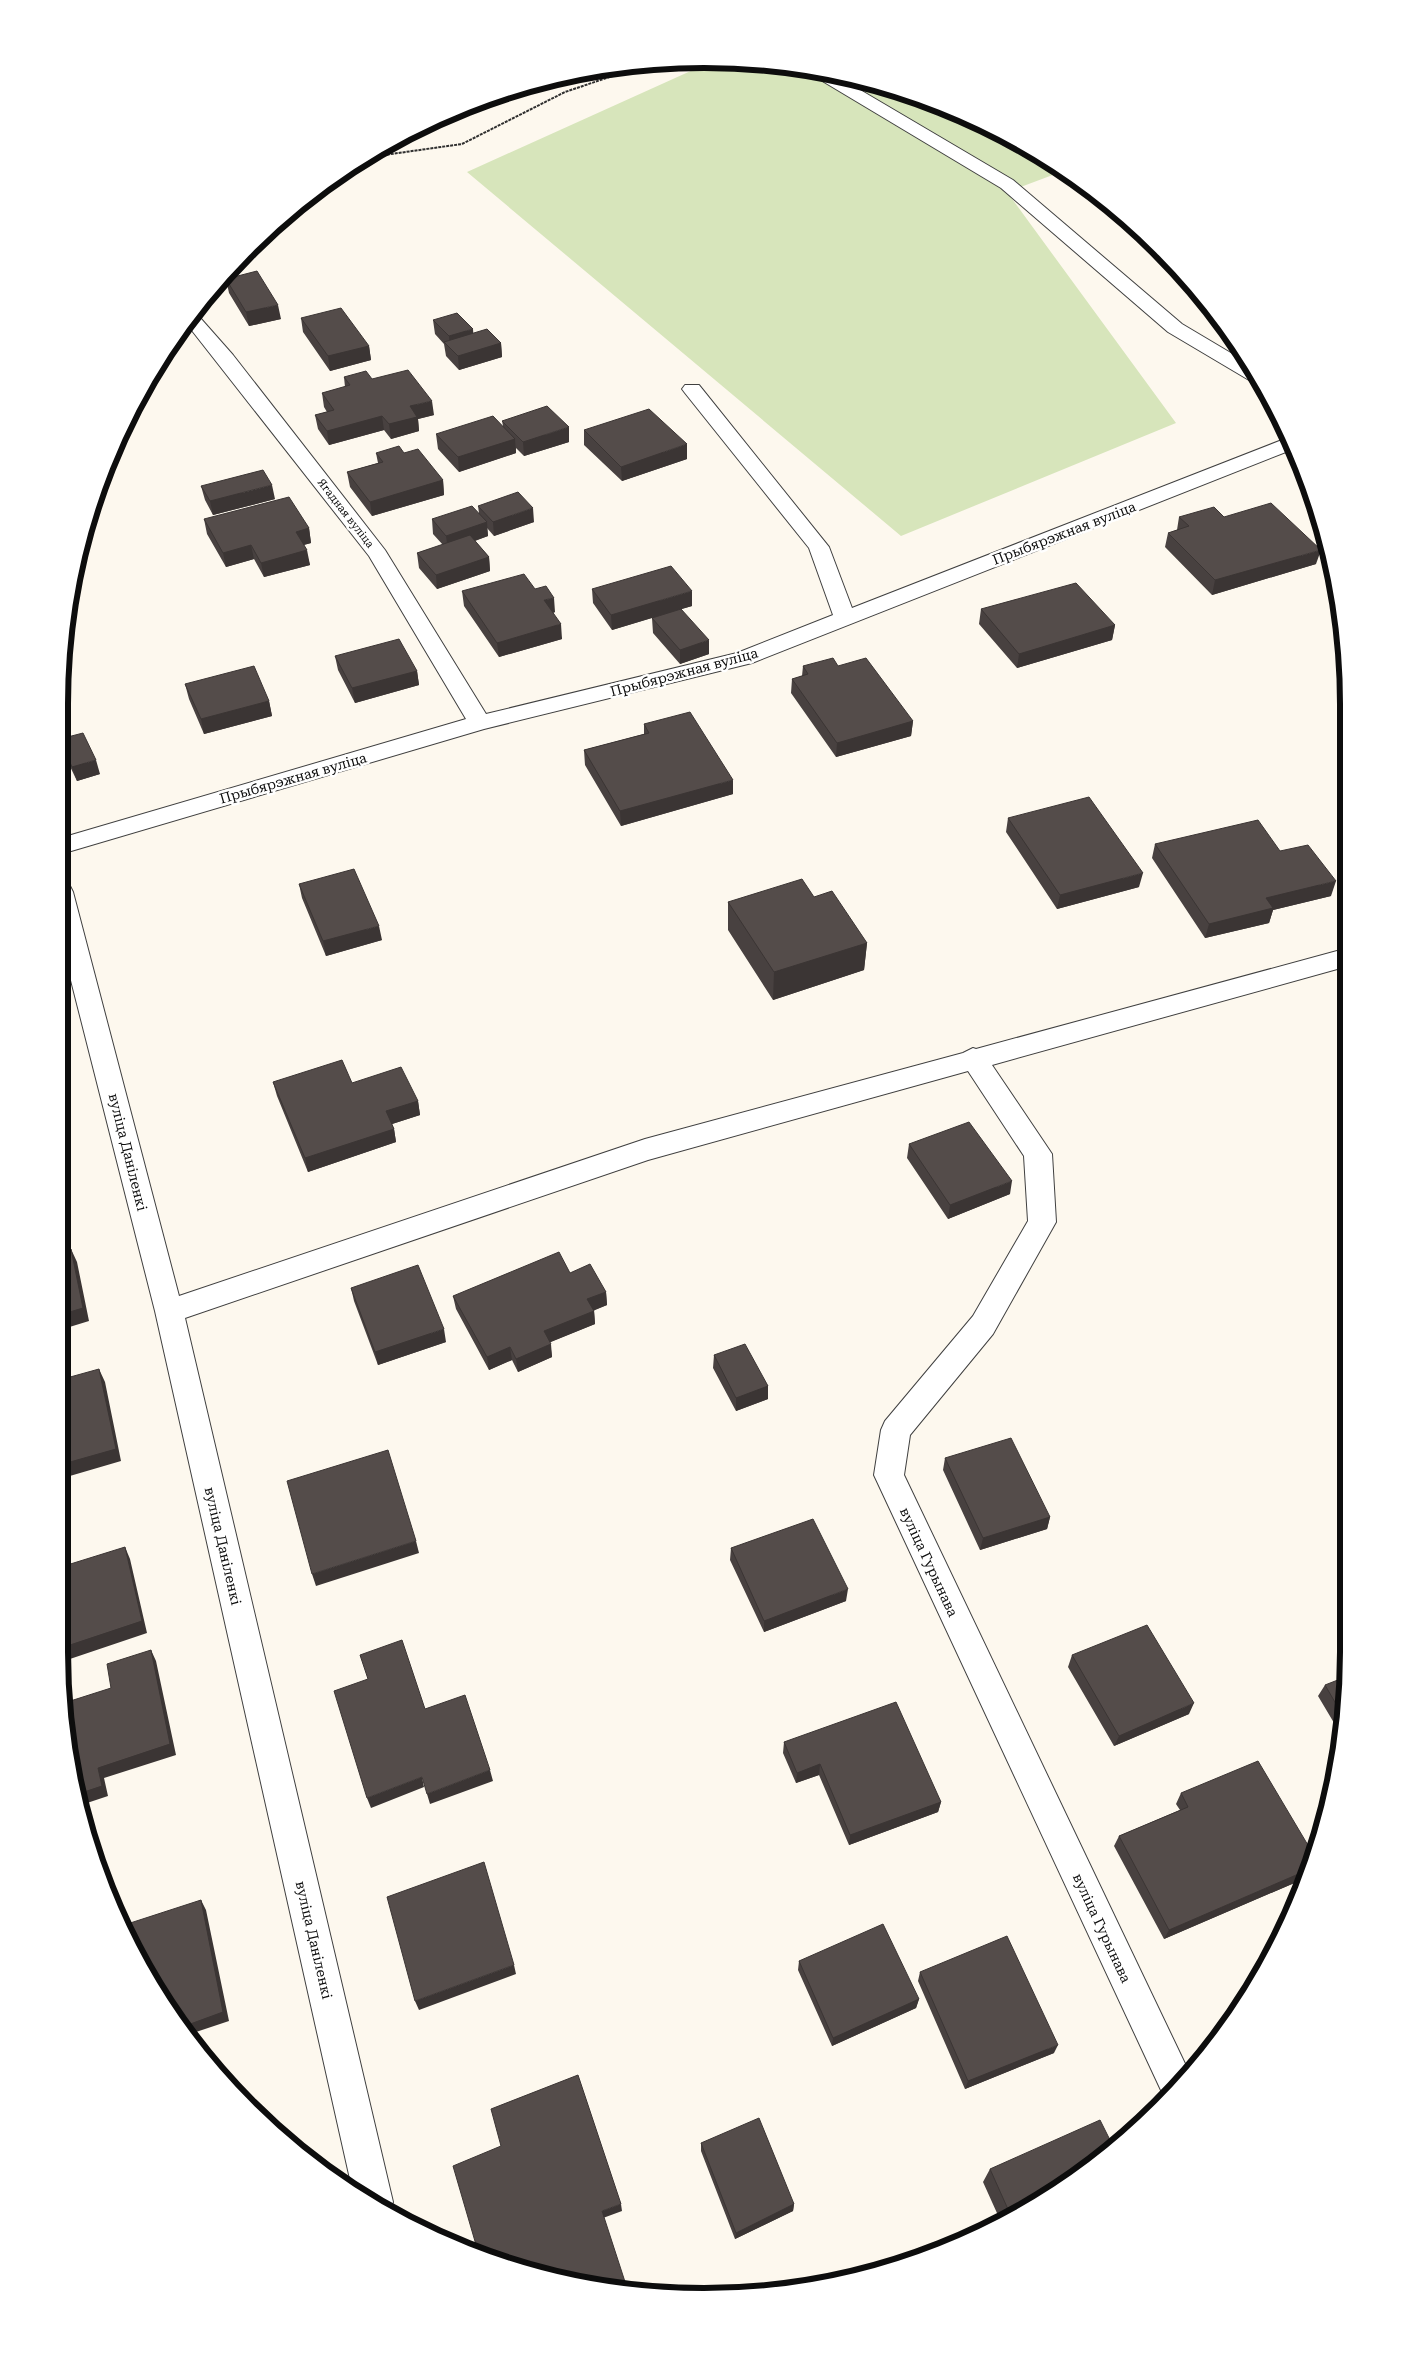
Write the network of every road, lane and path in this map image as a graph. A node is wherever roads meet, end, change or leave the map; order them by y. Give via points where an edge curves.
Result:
1 (621, 73) edge
2 (834, 81) edge
3 (382, 155) edge
4 (195, 322) edge
5 (1245, 370) edge
6 (692, 389) dead end
7 (1285, 445) edge
8 (845, 619) junction
9 (480, 723) junction
10 (68, 844) edge
11 (68, 919) edge
12 (1340, 960) edge
13 (973, 1058) junction
14 (169, 1311) junction
15 (1174, 2080) edge
16 (372, 2193) edge

1 - 3 path via 565,92 462,144
2 - 5 street via 1007,184 1174,328
4 - 9 street, Ягадная вуліца via 378,554
6 - 8 street via 819,547
7 - 8 street, Прыбярэжная вуліца
8 - 9 street, Прыбярэжная вуліца via 744,658
9 - 10 street, Прыбярэжная вуліца
11 - 14 street, вуліца Даніленкі
12 - 13 street
13 - 14 street via 645,1150
13 - 15 street, вуліца Гурынава via 1038,1154 1042,1222 983,1325 896,1430 889,1475
14 - 16 street, вуліца Даніленкі

